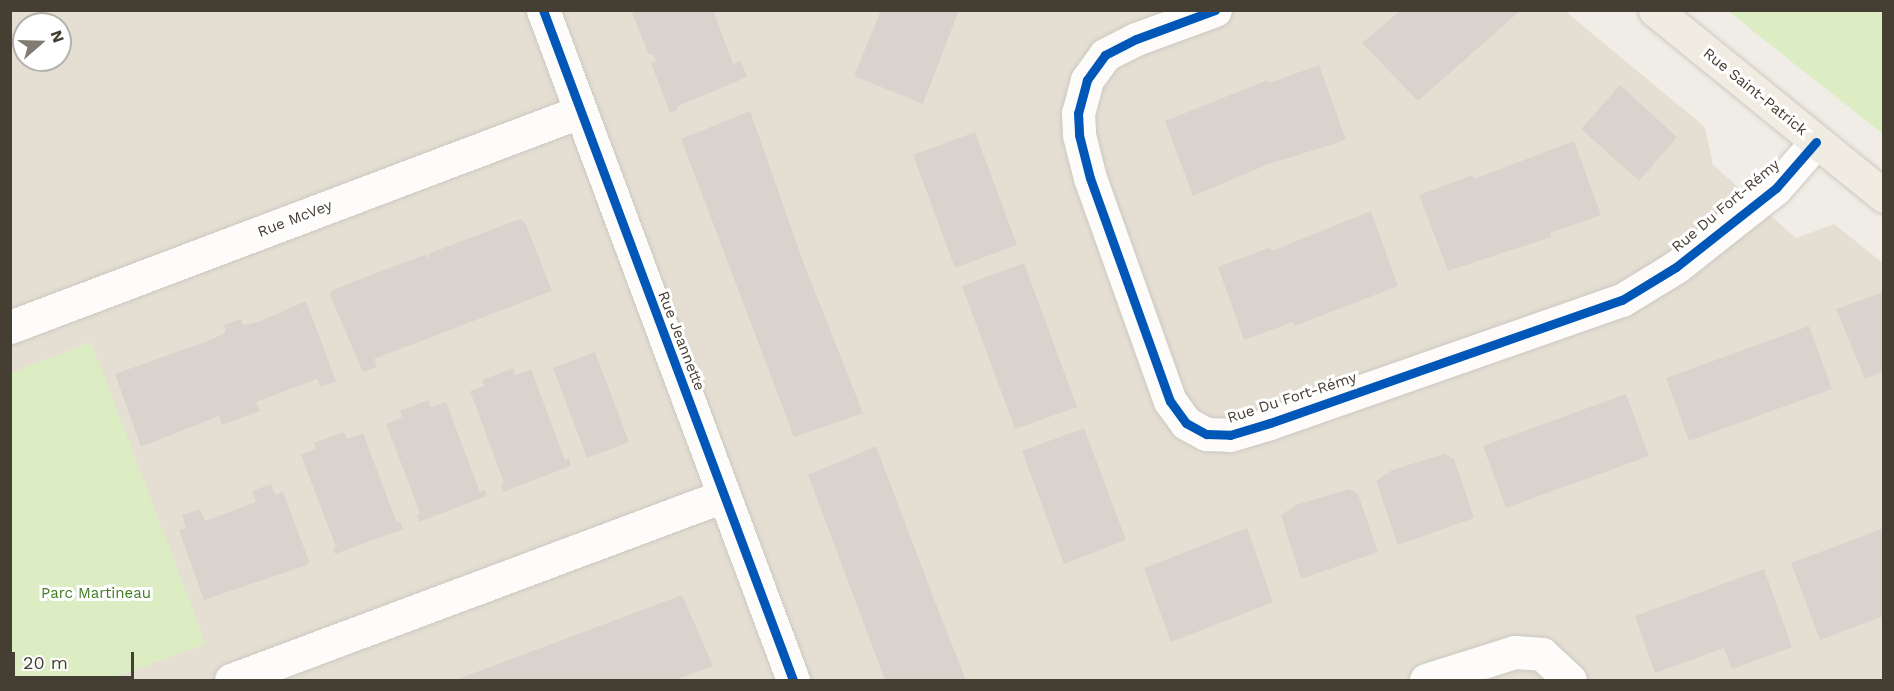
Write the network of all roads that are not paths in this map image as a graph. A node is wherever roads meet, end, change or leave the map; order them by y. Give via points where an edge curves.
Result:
1 (543, 10) edge
2 (1215, 10) edge
3 (1655, 10) edge
4 (579, 112) junction
5 (1816, 142) junction
6 (1884, 196) edge
7 (10, 327) edge
8 (723, 496) junction
9 (231, 681) edge
10 (793, 681) edge
11 (1426, 681) edge
12 (1570, 681) edge

1 - 4 street, Rue Jeannette
2 - 5 street, Rue Du Fort-Rémy via 1136,39 1105,55 1087,80 1078,113 1078,135 1090,178 1170,401 1186,423 1206,434 1230,435 1270,423 1622,300 1670,271 1776,188
3 - 5 main road, Rue Saint-Patrick
4 - 7 street, Rue McVey
4 - 8 street, Rue Jeannette
5 - 6 main road, Rue Saint-Patrick
8 - 9 street
8 - 10 street, Rue Jeannette
11 - 12 street via 1515,652 1542,654

